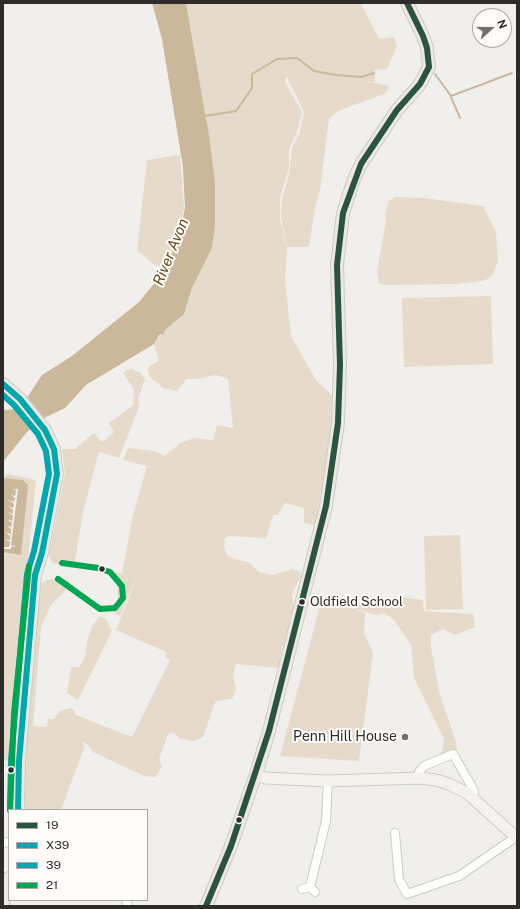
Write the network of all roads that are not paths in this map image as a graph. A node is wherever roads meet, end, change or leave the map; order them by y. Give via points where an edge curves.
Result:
1 (407, 3) edge
2 (3, 384) edge
3 (256, 774) junction
4 (419, 778) junction
5 (328, 781) junction
6 (472, 797) junction
7 (18, 809) edge
8 (395, 833) dead end
9 (517, 838) edge
10 (8, 882) edge
11 (309, 889) dead end
12 (3, 904) edge
13 (206, 906) edge

1 - 3 main road via 423,36 429,67 420,84 397,110 361,164 343,213 337,265 339,401 331,480
2 - 7 main road via 20,399 45,430 54,449 57,474 42,553 34,575 19,761
3 - 5 street via 266,778
3 - 13 main road via 231,846
4 - 5 street
4 - 6 street via 449,784
4 - 6 street via 419,772 424,766 453,754 472,787
5 - 11 street via 326,821
6 - 9 street
8 - 9 street via 399,879 407,894 460,876
10 - 12 main road

